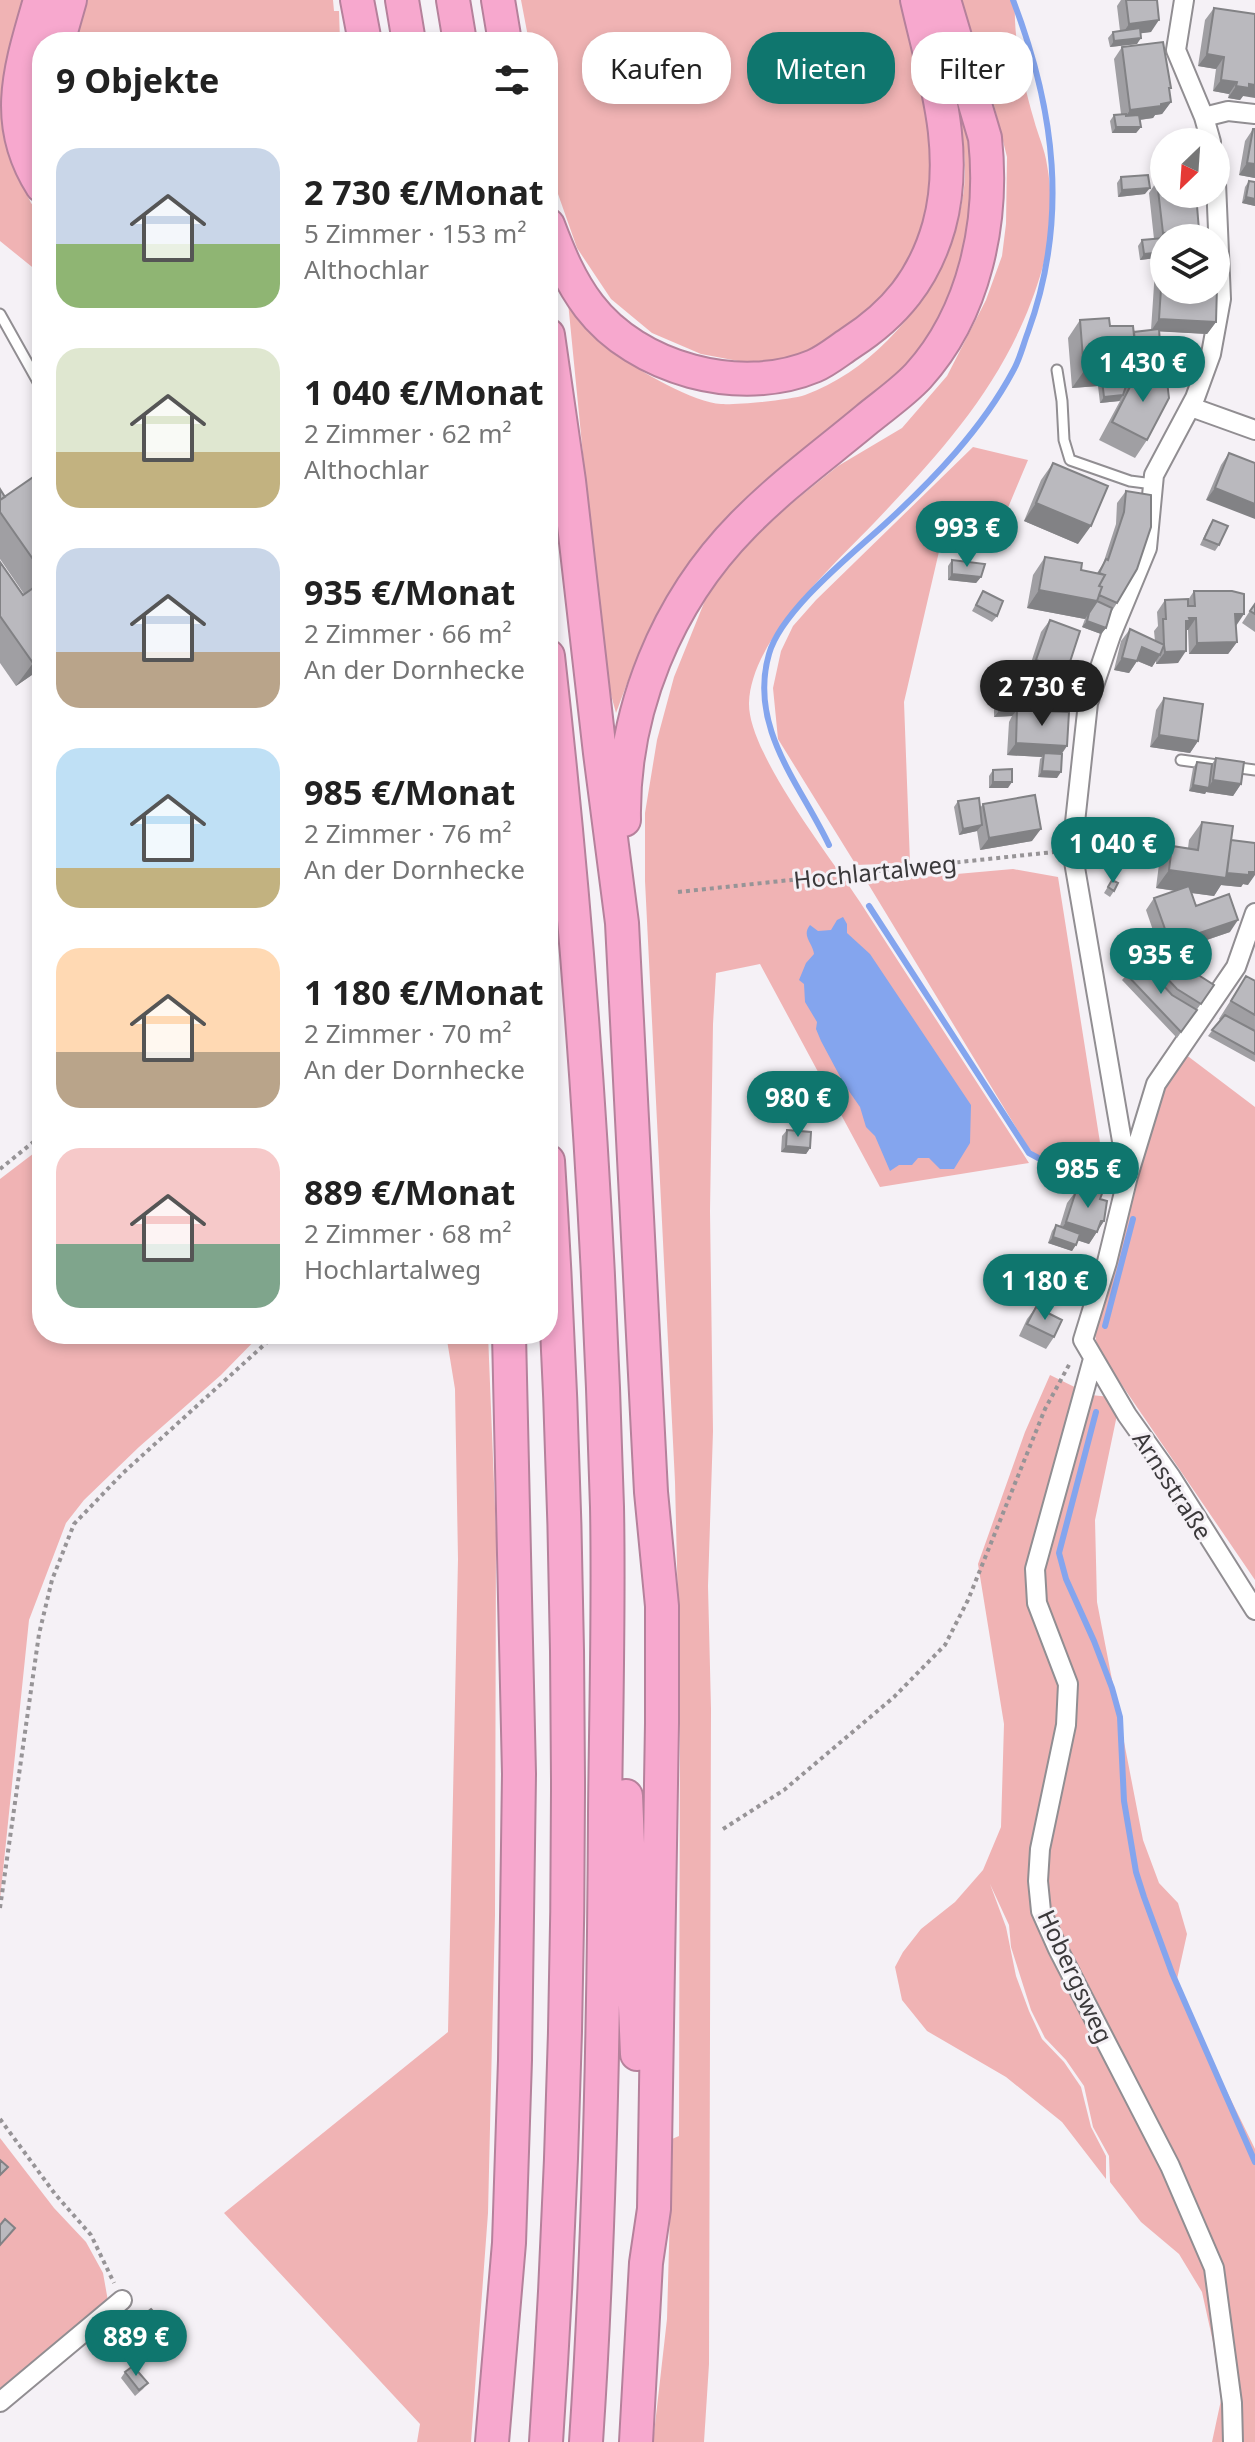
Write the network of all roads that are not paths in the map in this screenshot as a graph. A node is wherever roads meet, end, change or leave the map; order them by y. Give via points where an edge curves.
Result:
1 (40, 0) edge
2 (70, 0) edge
3 (355, 0) edge
4 (402, 0) edge
5 (453, 0) edge
6 (917, 0) edge
7 (944, 0) edge
8 (1184, 0) edge
9 (498, 2) edge
10 (61, 32) edge
11 (354, 32) edge
12 (363, 32) edge
13 (407, 32) edge
14 (458, 32) edge
15 (503, 32) edge
16 (1255, 114) edge
17 (1204, 117) junction
18 (1207, 128) edge
19 (32, 164) edge
20 (1217, 208) edge
21 (558, 252) edge
22 (0, 314) edge
23 (1057, 370) dead end
24 (32, 371) edge
25 (558, 405) edge
26 (1191, 407) junction
27 (1255, 430) edge
28 (1153, 484) junction
29 (558, 747) edge
30 (1181, 760) dead end
31 (1255, 770) edge
32 (1255, 913) edge
33 (622, 923) junction
34 (1128, 1176) junction
35 (509, 1344) edge
36 (558, 1344) edge
37 (1093, 1359) junction
38 (1255, 1610) edge
39 (606, 1671) junction
40 (646, 2263) junction
41 (122, 2300) road end
42 (0, 2402) edge
43 (492, 2442) edge
44 (546, 2442) edge
45 (586, 2442) edge
46 (636, 2442) edge
47 (1233, 2442) edge

1 - 19 highway via 16,104
2 - 10 highway
3 - 11 highway
3 - 12 highway
4 - 13 highway
5 - 14 highway
6 - 21 highway via 942,103 948,166 929,254 905,298 869,331 815,366 765,378 703,374 636,348 590,309
7 - 33 highway via 986,147 985,221 972,278 949,332 919,375 744,524 682,603 659,647 635,721 623,788
8 - 17 street via 1176,50
9 - 15 highway
16 - 17 street via 1228,111
17 - 18 street
20 - 26 street via 1221,299 1211,354
22 - 24 lane
23 - 28 lane via 1070,460
25 - 33 highway
26 - 27 street
26 - 28 street
28 - 34 street via 1147,548 1088,703 1072,850
29 - 39 highway via 591,1144 607,1512
30 - 31 lane
32 - 34 street via 1236,967 1156,1084
33 - 40 highway via 651,1492 662,1606 654,2209
34 - 37 street, Arnsstraße via 1083,1340
35 - 43 highway via 519,1774 515,2060 509,2243
36 - 44 highway via 569,1730 565,2048
37 - 38 street, Arnsstraße
37 - 47 street, Hobergsweg via 1035,1569 1037,1603 1068,1684 1066,1725 1040,1849 1041,1911 1170,2166 1214,2268
39 - 40 highway via 624,1749
39 - 45 highway via 604,2033
40 - 46 highway
41 - 42 street

